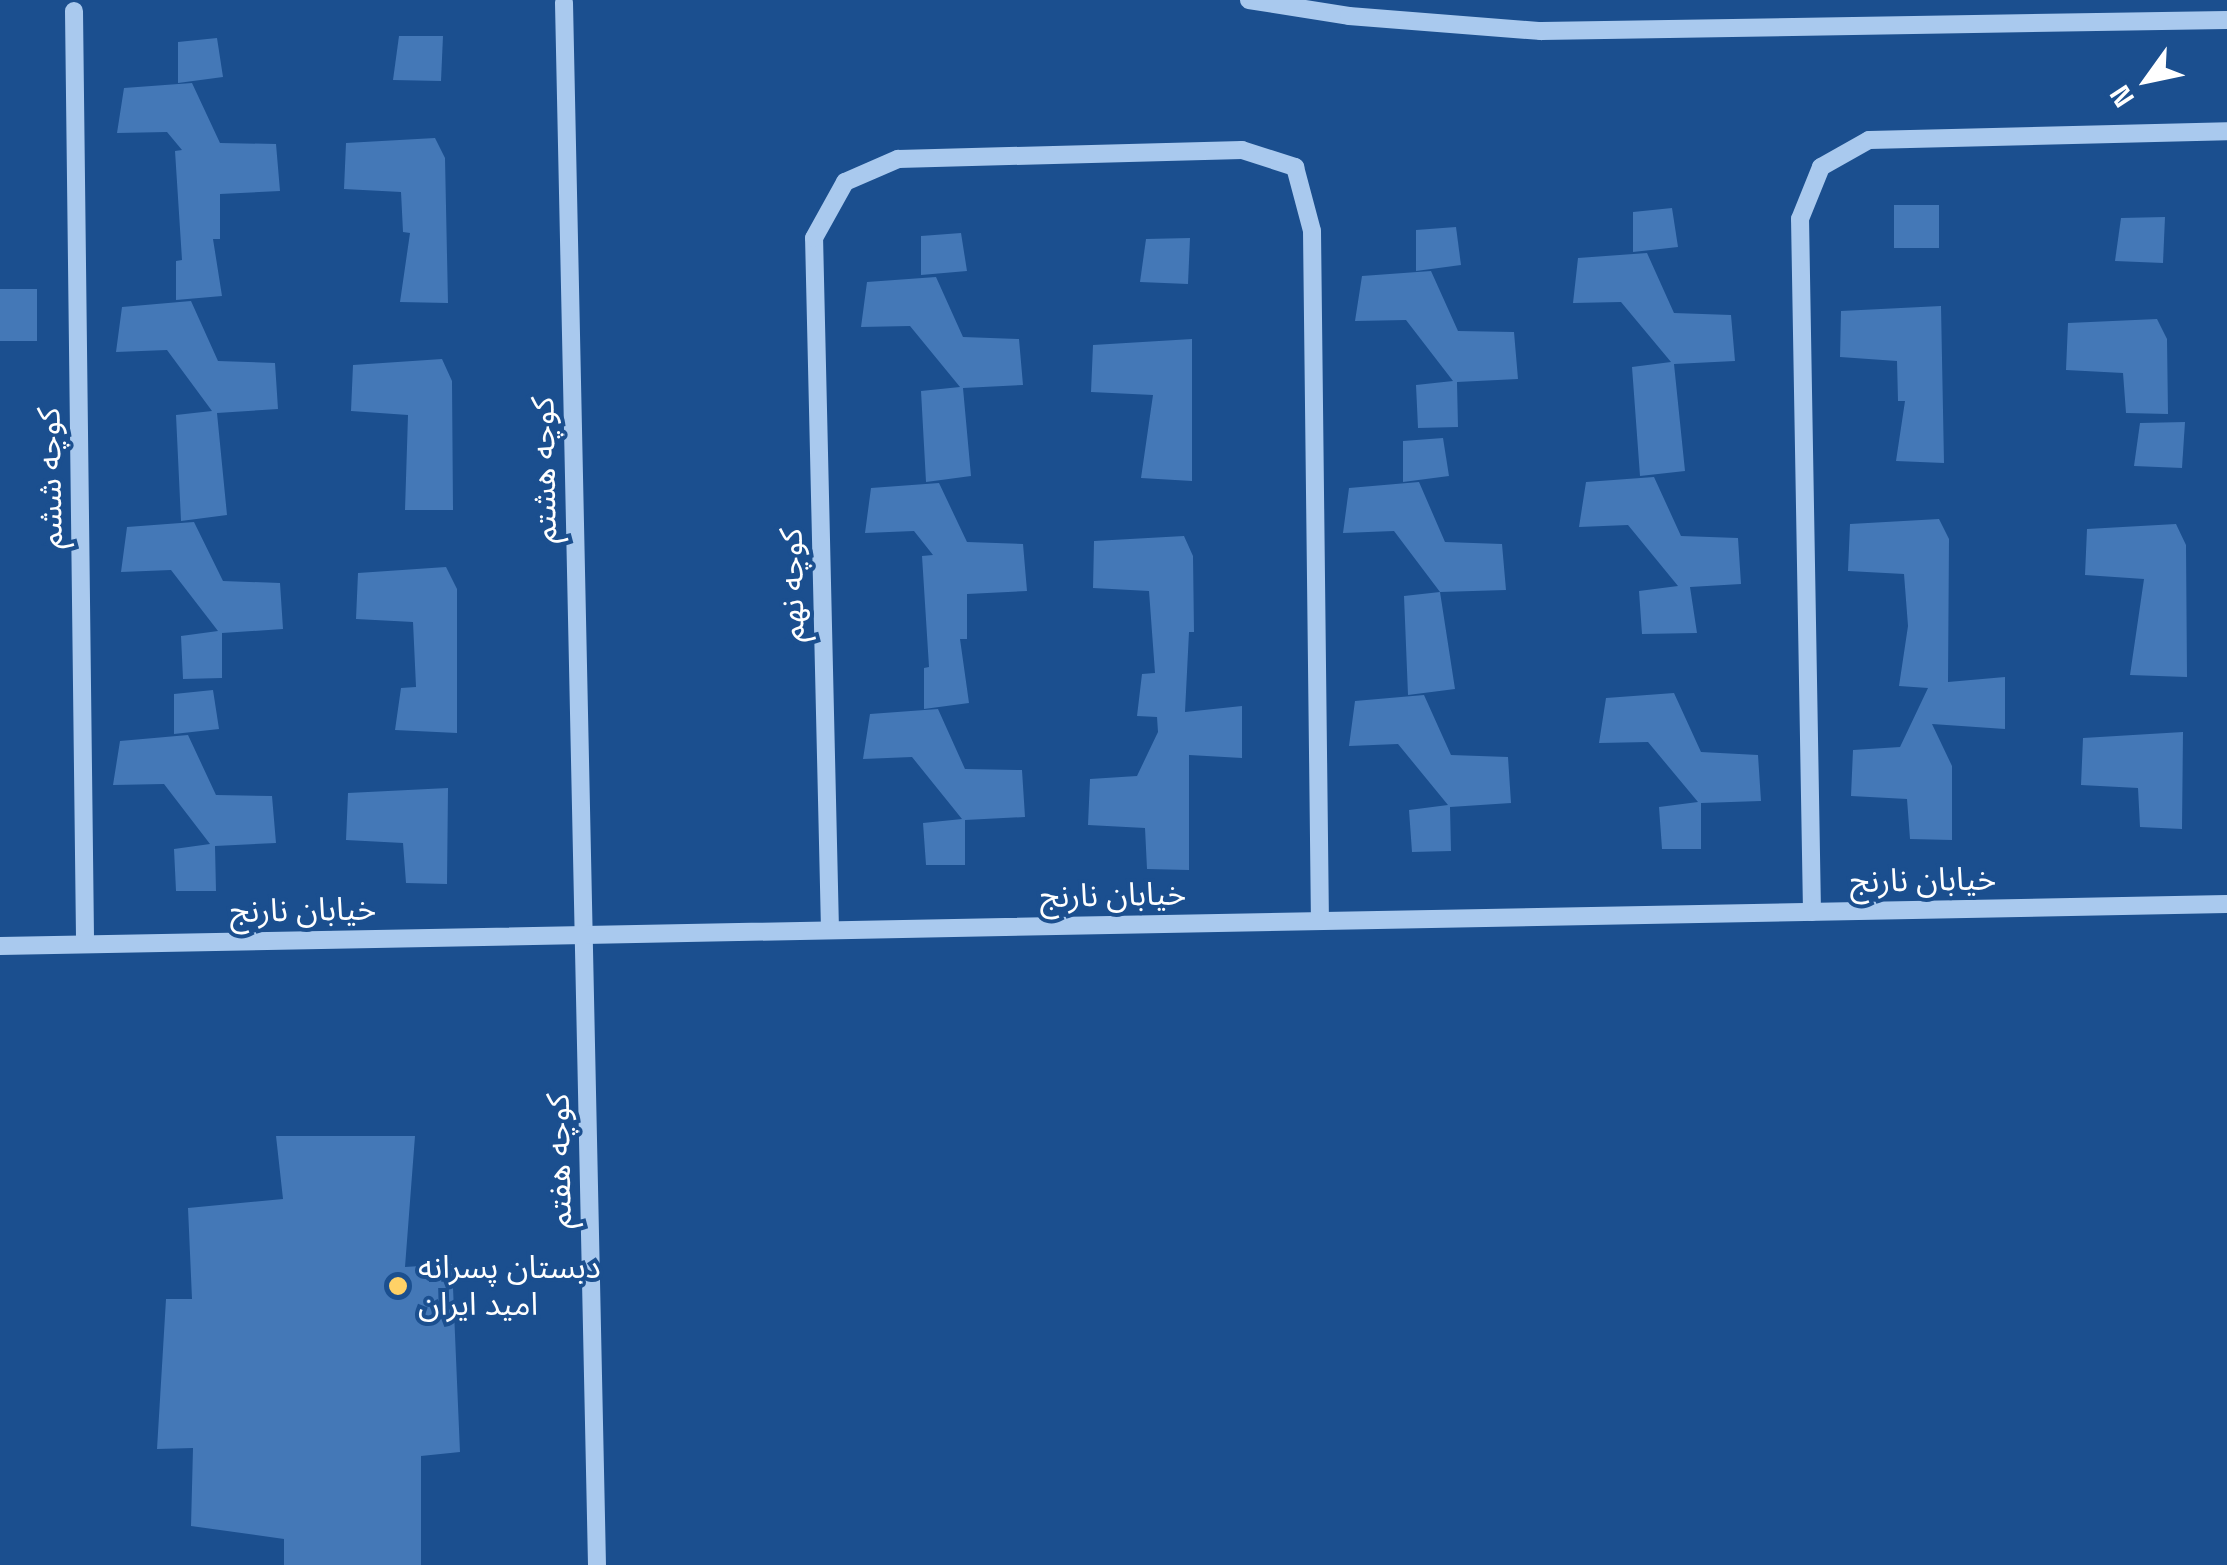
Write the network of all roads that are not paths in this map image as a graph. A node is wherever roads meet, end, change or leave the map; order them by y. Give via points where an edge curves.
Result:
1 (1249, 0) edge
2 (564, 3) dead end
3 (74, 12) dead end
4 (2227, 20) edge
5 (2227, 131) edge
6 (2227, 904) edge
7 (1812, 912) junction
8 (1320, 921) junction
9 (830, 930) junction
10 (584, 935) junction
11 (85, 944) junction
12 (0, 946) edge
13 (597, 1565) edge

1 - 4 street via 1350,16 1541,31
2 - 10 street, کوچه هشتم
3 - 11 street, کوچه ششم
5 - 7 street via 1870,140 1821,166 1800,219
6 - 7 street, خیابان نارنج
7 - 8 street, خیابان نارنج
8 - 9 street, خیابان نارنج
8 - 9 street, کوچه نهم via 1312,231 1295,166 1242,150 898,158 845,182 814,238
9 - 10 street, خیابان نارنج
10 - 11 street, خیابان نارنج
10 - 13 street, کوچه هفتم
11 - 12 street, خیابان نارنج

